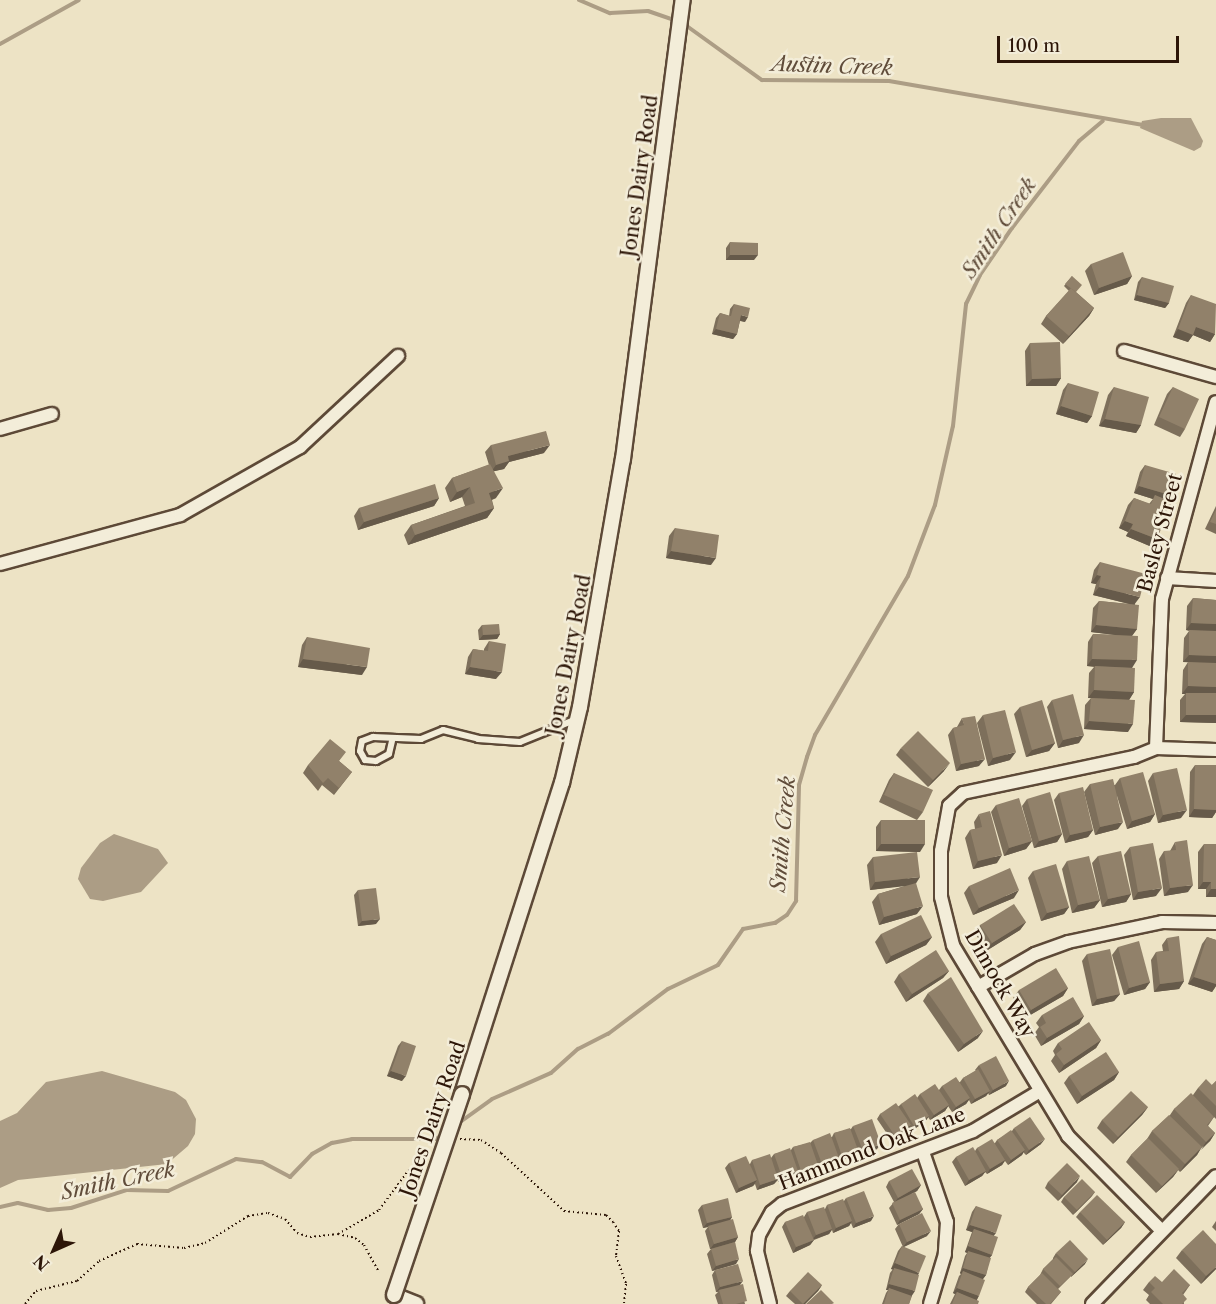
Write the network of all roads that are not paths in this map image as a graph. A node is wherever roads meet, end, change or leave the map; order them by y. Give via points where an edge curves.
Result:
1 (682, 7) edge
2 (1124, 351) dead end
3 (398, 356) dead end
4 (1216, 377) edge
5 (1216, 402) edge
6 (52, 414) dead end
7 (0, 429) edge
8 (0, 564) edge
9 (1167, 578) junction
10 (1216, 581) edge
11 (577, 719) junction
12 (392, 741) junction
13 (1156, 748) junction
14 (1216, 750) edge
15 (1216, 923) edge
16 (978, 987) junction
17 (1040, 1091) junction
18 (923, 1152) junction
19 (1216, 1176) edge
20 (1161, 1230) junction
21 (392, 1301) edge
22 (416, 1304) edge
23 (770, 1304) edge
24 (930, 1304) edge
25 (1092, 1304) edge

1 - 11 street, Jones Dairy Road via 623,459
2 - 4 street
3 - 8 street via 300,447 180,515
5 - 9 street, Basley Street
6 - 7 street
9 - 10 street
9 - 13 street, Basley Street via 1162,600
11 - 12 lane via 520,742 478,739 443,730 421,739
11 - 21 street, Jones Dairy Road, bridge via 562,783
12 - 12 lane via 373,737 362,741 360,751 365,760 376,761 388,754
13 - 14 street, Dimock Way
13 - 16 street, Dimock Way via 1134,757 963,793 952,800 941,850 940,897 953,945
15 - 16 street via 1162,922 1068,942 1035,954
16 - 17 street, Dimock Way
17 - 18 street, Hammond Oak Lane via 994,1121
17 - 20 street, Dimock Way via 1068,1136
18 - 23 street, Hammond Oak Lane via 793,1197 772,1212 759,1235 757,1251
18 - 24 street via 947,1222 945,1254
19 - 20 street
20 - 25 street
21 - 22 street

